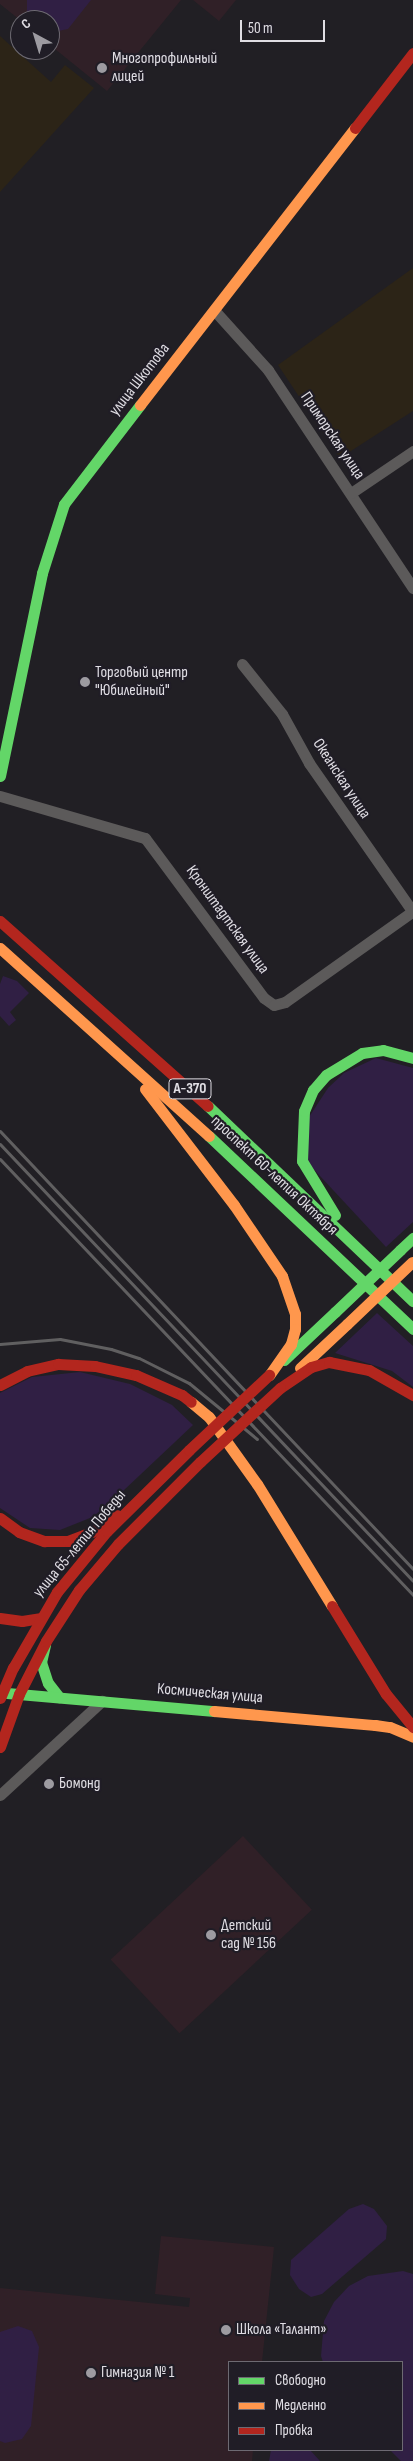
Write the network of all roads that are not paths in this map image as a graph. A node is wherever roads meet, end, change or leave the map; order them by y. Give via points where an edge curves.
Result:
1 (413, 54) edge
2 (214, 310) junction
3 (413, 451) edge
4 (351, 493) junction
5 (413, 588) edge
6 (242, 664) dead end
7 (0, 776) edge
8 (0, 796) edge
9 (413, 911) edge
10 (0, 921) edge
11 (0, 948) edge
12 (104, 1040) junction
13 (413, 1058) edge
14 (413, 1238) edge
15 (412, 1262) edge
16 (373, 1264) junction
17 (413, 1301) edge
18 (413, 1329) edge
19 (269, 1375) junction
20 (0, 1385) edge
21 (280, 1388) junction
22 (413, 1396) edge
23 (151, 1486) junction
24 (0, 1518) edge
25 (0, 1618) edge
26 (40, 1618) junction
27 (46, 1641) junction
28 (1, 1694) edge
29 (19, 1694) junction
30 (386, 1694) junction
31 (59, 1697) junction
32 (102, 1701) junction
33 (375, 1725) junction
34 (413, 1727) edge
35 (413, 1737) edge
36 (0, 1748) edge
37 (0, 1795) edge

1 - 2 main road, улица Шкотова
2 - 4 street, Приморская улица via 268,370
2 - 7 main road, улица Шкотова via 64,504 42,573
3 - 4 street
4 - 5 street, Приморская улица
6 - 9 street, Океанская улица via 282,714 309,763
8 - 9 street, Кронштадтская улица via 134,833 150,843 264,998 274,1005 284,1002
10 - 16 main road, проспект 60-летия Октября / А-370 via 155,1056
11 - 12 main road, проспект 60-летия Октября / А-370
12 - 18 main road, проспект 60-летия Октября / А-370
12 - 19 main road via 234,1205 282,1276 295,1314 295,1328 291,1344
13 - 16 main road via 384,1050 362,1053 326,1074 313,1090 304,1111 302,1161 329,1207
14 - 19 main road, bridge
15 - 21 main road, bridge
16 - 17 main road, проспект 60-летия Октября / А-370
19 - 23 main road, улица 65-летия Победы, bridge
20 - 30 main road via 27,1371 58,1364 95,1366 136,1374 189,1401 209,1417 235,1450
21 - 22 main road via 311,1367 329,1362 369,1370
21 - 27 main road, улица 65-летия Победы, bridge via 200,1462 98,1566
23 - 24 main road via 100,1527 68,1541 44,1541 19,1532
23 - 26 main road, улица 65-летия Победы via 107,1531
25 - 26 main road via 22,1621
26 - 28 main road, улица 65-летия Победы
27 - 29 main road, улица 65-летия Победы
27 - 31 main road via 42,1662 48,1683
28 - 29 main road, Космическая улица
29 - 31 main road, Космическая улица
29 - 36 main road
30 - 33 main road via 389,1707 386,1716
30 - 34 main road
31 - 32 main road, Космическая улица
32 - 33 main road, Космическая улица
32 - 37 street
33 - 35 main road, Космическая улица via 390,1727

